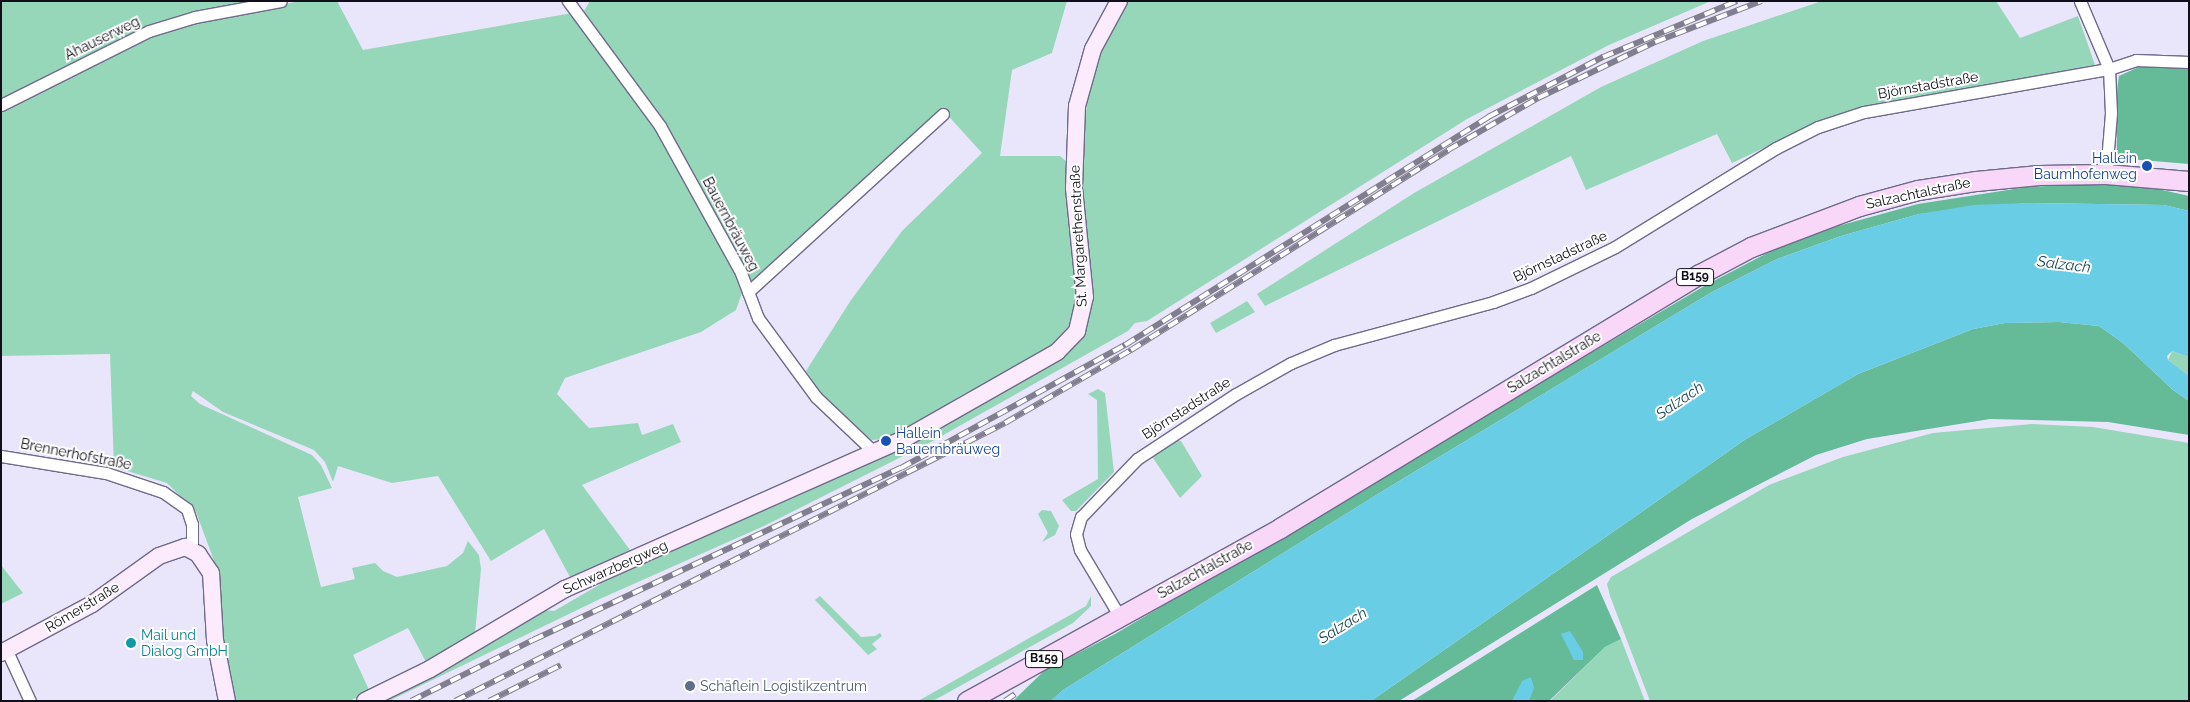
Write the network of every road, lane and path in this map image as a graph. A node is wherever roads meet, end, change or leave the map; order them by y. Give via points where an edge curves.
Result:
1 (281, 1) edge
2 (568, 1) edge
3 (1118, 1) edge
4 (2080, 1) edge
5 (2189, 62) edge
6 (2109, 69) junction
7 (1, 106) edge
8 (943, 114) dead end
9 (2106, 174) junction
10 (2189, 182) edge
11 (748, 292) junction
12 (875, 453) junction
13 (1, 456) edge
14 (192, 549) junction
15 (1120, 617) junction
16 (4, 652) edge
17 (30, 701) edge
18 (227, 701) edge
19 (365, 701) edge
20 (967, 701) edge

1 - 7 street, Ahauserweg via 195,17 149,31
2 - 11 street, Bauernbräuweg via 660,126
3 - 12 street, St. Margarethenstraße via 1086,66 1076,115 1074,188 1085,297 1077,330 1045,360
4 - 6 street
5 - 6 street, Björnstadstraße via 2136,60
6 - 9 street via 2111,113
6 - 15 street, Björnstadstraße via 1864,112 1818,128 1776,148 1615,247 1531,288 1494,302 1334,345 1291,363 1236,394 1137,459 1081,517 1076,534 1080,550
8 - 11 street
9 - 10 main road, Salzachtalstraße / B159
9 - 15 main road, Salzachtalstraße / B159 via 2039,175 1918,190 1860,206 1751,247 1700,274 1280,528
11 - 12 street, Bauernbräuweg via 758,318 816,397
12 - 19 street, Schwarzbergweg via 565,589 430,669
13 - 14 street, Brennerhofstraße via 106,473 163,492 187,510 192,524
14 - 16 street, Römerstraße via 178,547 159,556 92,604
14 - 18 street via 207,563 211,572 215,640
15 - 20 main road, Salzachtalstraße / B159
16 - 17 street

